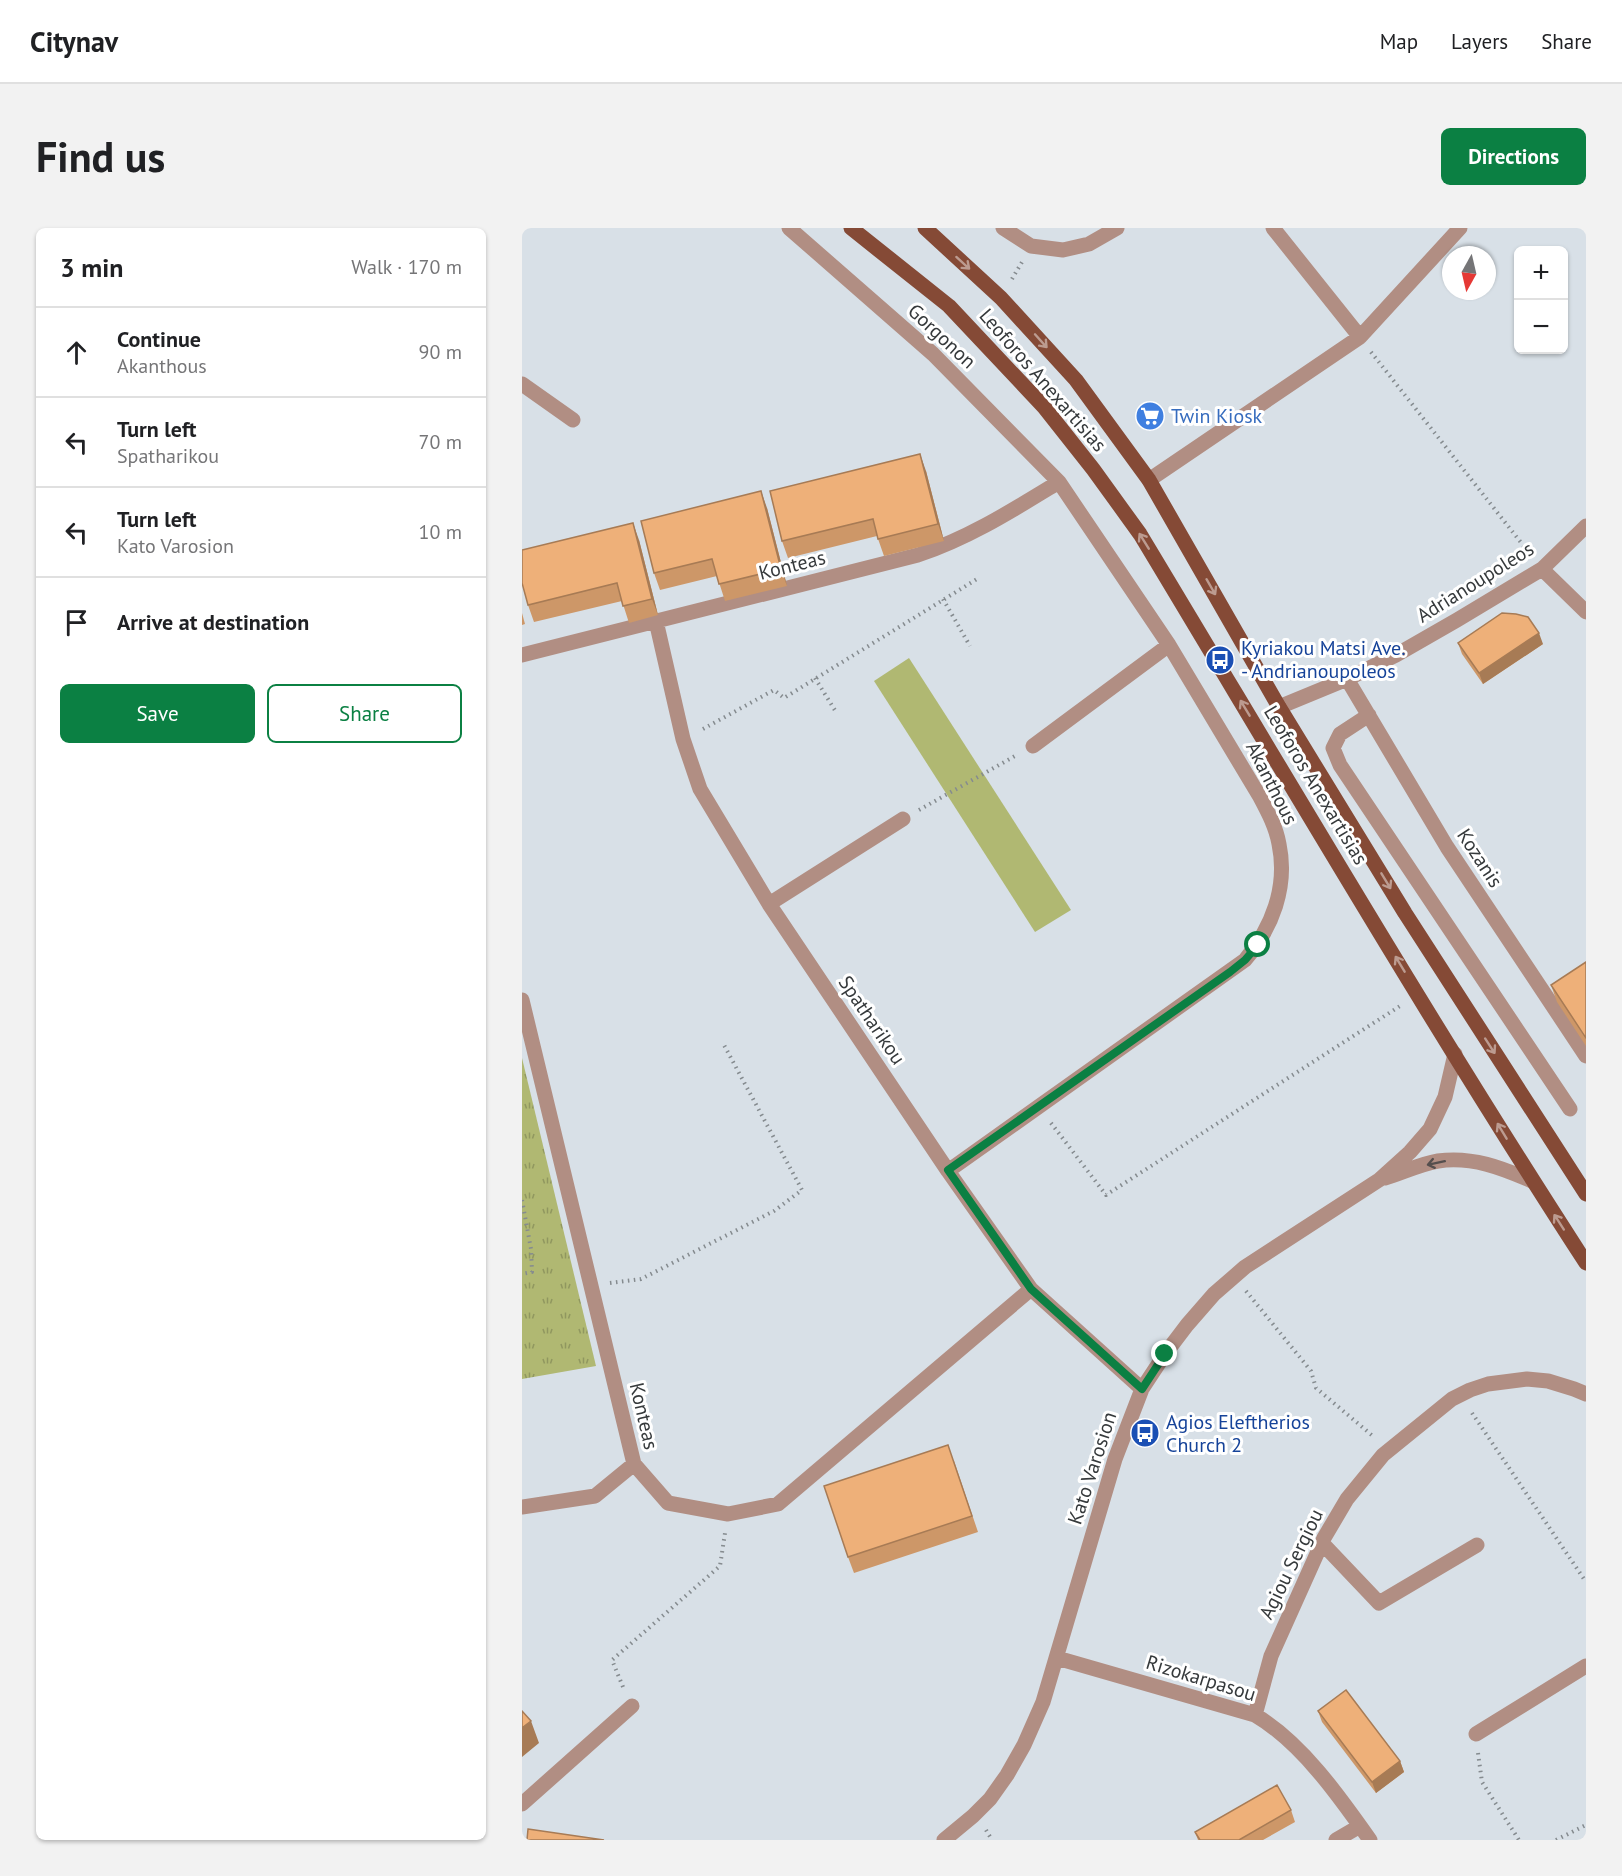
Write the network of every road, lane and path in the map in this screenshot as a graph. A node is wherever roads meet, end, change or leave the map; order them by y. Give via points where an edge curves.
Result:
1 (789, 228) edge
2 (851, 228) edge
3 (924, 228) edge
4 (1003, 228) edge
5 (1118, 228) edge
6 (1273, 228) edge
7 (1460, 228) edge
8 (1031, 246) junction
9 (1001, 298) junction
10 (1360, 337) junction
11 (522, 384) edge
12 (573, 420) dead end
13 (1149, 480) junction
14 (1059, 482) junction
15 (1586, 526) edge
16 (1542, 569) junction
17 (977, 579) dead end
18 (943, 599) junction
19 (1586, 612) edge
20 (657, 621) junction
21 (1170, 645) junction
22 (970, 646) dead end
23 (522, 655) edge
24 (815, 678) junction
25 (1347, 679) junction
26 (1279, 707) junction
27 (836, 712) dead end
28 (1369, 715) junction
29 (683, 739) junction
30 (1033, 746) joint
31 (903, 819) joint
32 (769, 904) junction
33 (1418, 994) junction
34 (522, 1000) edge
35 (724, 1045) dead end
36 (1455, 1054) junction
37 (1586, 1056) edge
38 (1038, 1107) junction
39 (1570, 1108) dead end
40 (948, 1170) junction
41 (1379, 1180) junction
42 (1532, 1180) junction
43 (1586, 1194) edge
44 (522, 1200) edge
45 (1586, 1263) edge
46 (522, 1274) edge
47 (1234, 1277) junction
48 (592, 1285) junction
49 (1031, 1289) junction
50 (1142, 1389) junction
51 (1586, 1394) edge
52 (1460, 1395) junction
53 (1389, 1450) junction
54 (634, 1464) junction
55 (522, 1507) edge
56 (728, 1514) junction
57 (1322, 1543) junction
58 (1477, 1545) dead end
59 (1586, 1582) edge
60 (1057, 1658) junction
61 (1586, 1666) edge
62 (632, 1706) joint
63 (1255, 1715) junction
64 (1476, 1734) joint
65 (522, 1804) edge
66 (1586, 1825) edge
67 (1360, 1826) junction
68 (944, 1840) edge
69 (1336, 1840) edge
70 (1370, 1840) edge
71 (1519, 1840) edge
72 (1556, 1840) edge

1 - 14 street, Gorgonon via 933,354
33 -> 2 main road, Leoforos Anexartisias via 1140,534 1093,469 1044,407 949,306
3 -> 9 main road, Leoforos Anexartisias
4 - 8 street
5 - 8 street via 1089,244 1063,250
6 - 10 street
7 - 10 street
8 - 9 path
9 -> 13 main road, Leoforos Anexartisias via 1077,380
10 - 13 street
10 - 16 path
11 - 12 street
13 -> 26 main road, Leoforos Anexartisias
14 - 20 street, Konteas via 942,547
14 - 21 street, Akanthous
15 - 16 street, Adrianoupoleos
16 - 19 street
16 - 25 street, Adrianoupoleos via 1396,655
17 - 18 path
18 - 22 path
18 - 24 path
20 - 23 street, Konteas
20 - 29 street, Spatharikou
21 - 30 street
21 - 38 street, Akanthous via 1275,829 1281,862 1275,911 1258,945 1245,960
24 - 27 path
24 - 29 path via 784,698 774,690
25 - 26 street, Adrianoupoleos
25 - 28 street, Kozanis
26 -> 43 main road, Leoforos Anexartisias via 1405,913
28 - 37 street, Kozanis via 1447,847
28 - 39 street via 1340,734 1333,748 1340,765
29 - 32 street, Spatharikou via 700,789
30 - 31 path
31 - 32 street
32 - 40 street, Spatharikou
33 - 36 main road, Leoforos Anexartisias
33 - 38 path via 1106,1195
34 - 48 street, Konteas
35 - 48 path via 802,1190 774,1211 641,1279
36 - 41 street, Kato Varosion via 1445,1097 1430,1129
42 -> 36 main road, Leoforos Anexartisias
38 - 40 street, Akanthous
40 - 49 street, Spatharikou
42 -> 41 street, Kato Varosion via 1464,1160 1437,1161
41 - 47 street, Kato Varosion
45 -> 42 main road, Leoforos Anexartisias
44 - 46 path via 532,1272
47 - 50 street, Kato Varosion via 1187,1325
47 - 53 path via 1311,1371 1317,1388
48 - 54 street, Konteas
49 - 50 street, Spatharikou
49 - 56 street, Konteas via 778,1504
50 - 60 street, Kato Varosion via 1115,1459
51 - 52 street, Agiou Sergiou via 1548,1381 1527,1379 1488,1383
52 - 53 street, Agiou Sergiou
52 - 59 path
53 - 57 street, Agiou Sergiou via 1347,1499
54 - 55 street via 595,1496
54 - 56 street, Konteas via 668,1503
56 - 62 path via 720,1566 612,1660
57 - 58 street via 1379,1603
57 - 63 street, Agiou Sergiou via 1271,1656
60 - 63 street, Rizokarpasou
60 - 68 street, Kato Varosion via 1043,1702 1007,1775 974,1816
61 - 64 street
62 - 65 street
63 - 67 street, Rizokarpasou via 1302,1753
64 - 71 path via 1482,1782
66 - 72 path
67 - 69 street
67 - 70 street, Rizokarpasou

